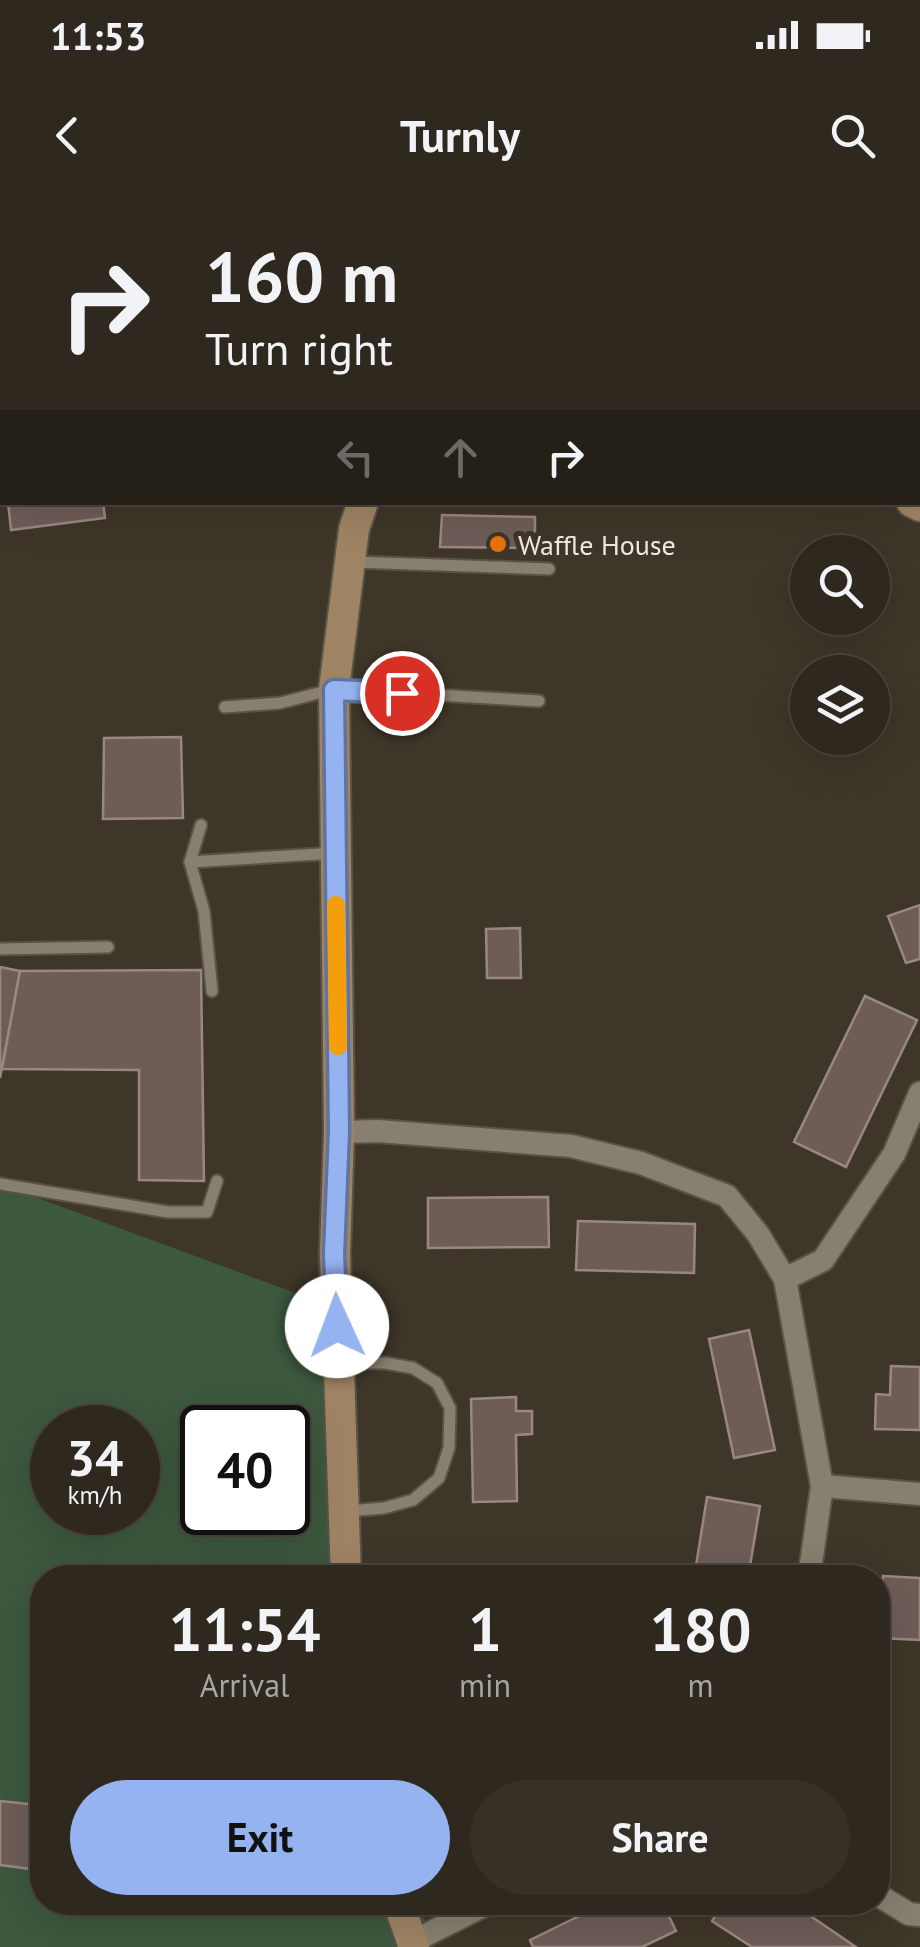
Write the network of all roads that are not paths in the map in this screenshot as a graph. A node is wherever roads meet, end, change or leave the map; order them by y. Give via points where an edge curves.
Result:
1 (357, 505) edge
2 (349, 562) junction
3 (549, 568) dead end
4 (334, 690) junction
5 (538, 701) dead end
6 (225, 707) dead end
7 (201, 824) dead end
8 (336, 852) junction
9 (190, 862) junction
10 (108, 947) dead end
11 (0, 949) edge
12 (212, 991) dead end
13 (920, 1093) edge
14 (339, 1132) junction
15 (217, 1181) dead end
16 (0, 1184) edge
17 (785, 1279) junction
18 (338, 1362) junction
19 (822, 1486) junction
20 (920, 1494) edge
21 (344, 1511) junction
22 (346, 1565) edge
23 (811, 1565) edge
24 (890, 1902) edge
25 (403, 1915) edge
26 (467, 1915) edge
27 (920, 1915) edge
28 (413, 1944) edge

1 - 2 street
2 - 3 lane
2 - 4 street
4 - 5 lane
4 - 6 lane
4 - 8 street
7 - 9 lane
8 - 9 lane
8 - 14 street
9 - 12 lane via 204,911
10 - 11 lane
13 - 17 street via 894,1154 822,1260
14 - 17 street via 571,1146 641,1163 726,1196
14 - 18 street
15 - 16 lane via 208,1212 168,1212
17 - 19 street
18 - 21 street
18 - 21 lane via 414,1368 437,1383 450,1408 449,1448 439,1478 413,1500
19 - 20 street
19 - 23 street
21 - 22 street
24 - 27 street
25 - 28 street
26 - 28 street

